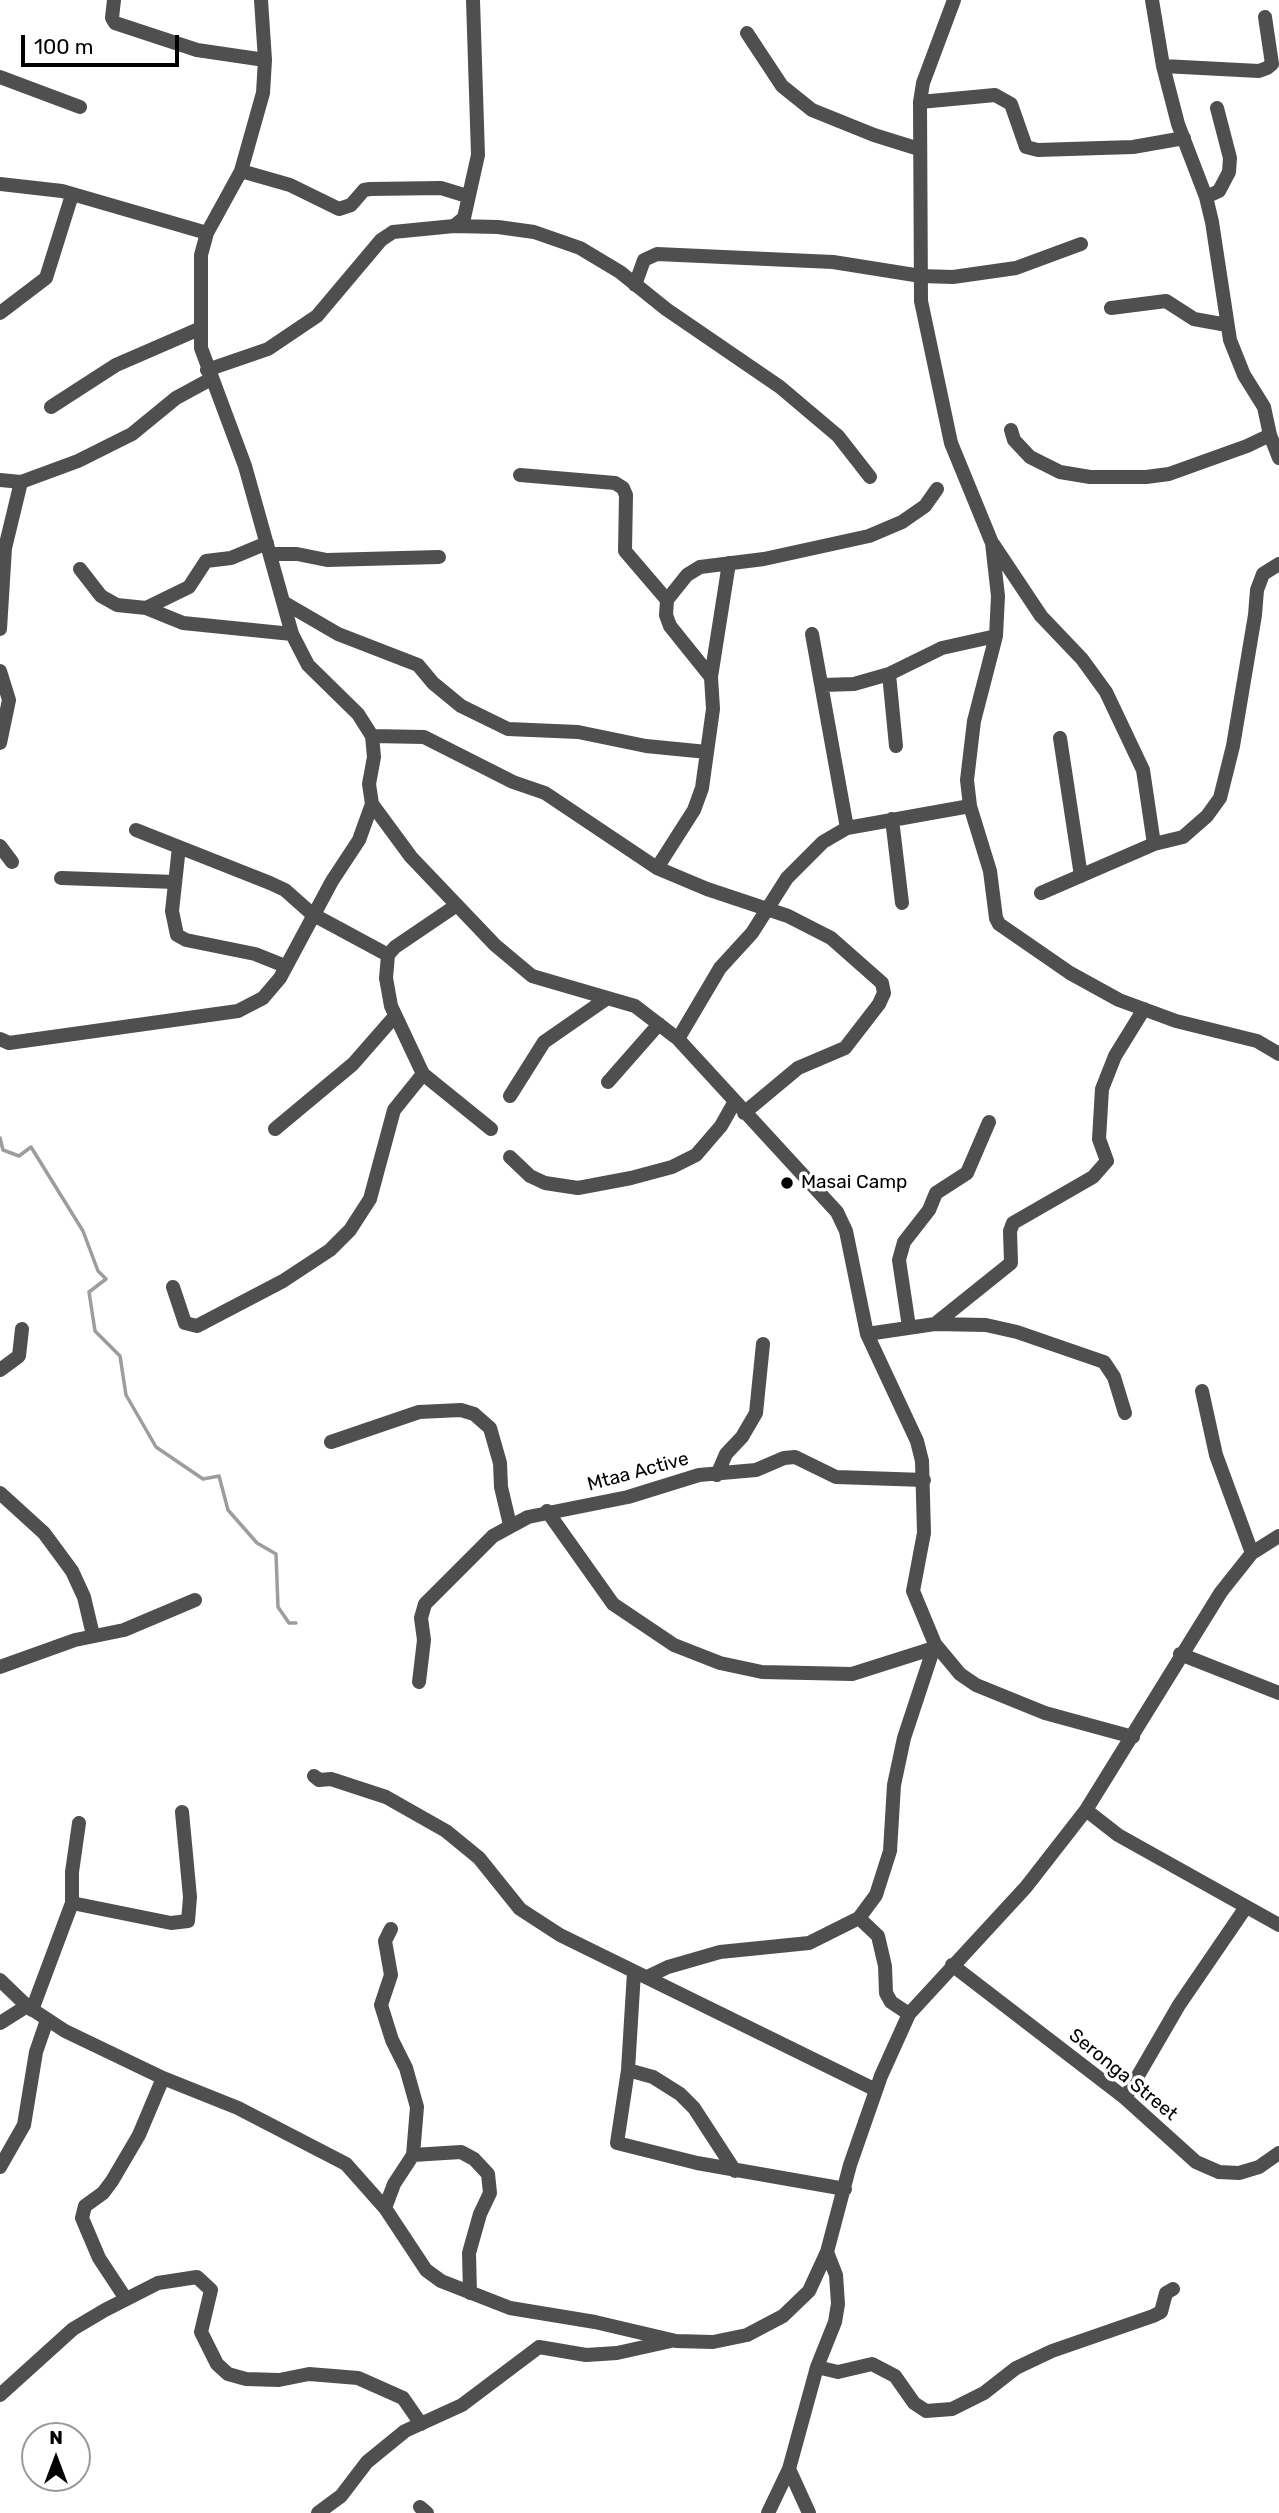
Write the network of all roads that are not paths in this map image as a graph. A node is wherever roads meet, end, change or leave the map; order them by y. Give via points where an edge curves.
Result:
1 (114, 0) edge
2 (261, 0) edge
3 (473, 0) edge
4 (954, 0) edge
5 (1152, 0) edge
6 (1265, 17) dead end
7 (747, 33) dead end
8 (265, 60) junction
9 (1163, 66) junction
10 (0, 77) edge
11 (920, 102) junction
12 (80, 107) dead end
13 (1217, 108) dead end
14 (1184, 138) junction
15 (919, 149) junction
16 (241, 171) junction
17 (0, 184) edge
18 (72, 195) junction
19 (467, 196) junction
20 (1206, 197) junction
21 (454, 226) junction
22 (207, 233) junction
23 (1081, 244) dead end
24 (921, 276) junction
25 (635, 285) junction
26 (1111, 308) dead end
27 (0, 313) edge
28 (1227, 325) junction
29 (199, 328) junction
30 (209, 374) junction
31 (51, 407) dead end
32 (1010, 430) dead end
33 (1270, 435) junction
34 (1279, 458) edge
35 (520, 475) dead end
36 (870, 477) dead end
37 (0, 480) edge
38 (21, 482) junction
39 (937, 489) dead end
40 (992, 543) junction
41 (268, 549) junction
42 (439, 557) dead end
43 (729, 563) junction
44 (1279, 564) edge
45 (80, 569) dead end
46 (667, 600) junction
47 (283, 602) junction
48 (146, 608) junction
49 (0, 629) edge
50 (292, 634) junction
51 (813, 634) dead end
52 (996, 636) junction
53 (0, 671) edge
54 (889, 674) junction
55 (711, 677) junction
56 (823, 685) junction
57 (372, 736) junction
58 (1060, 738) dead end
59 (0, 743) edge
60 (896, 746) dead end
61 (707, 752) junction
62 (373, 804) junction
63 (970, 806) junction
64 (892, 819) junction
65 (848, 828) junction
66 (136, 830) dead end
67 (1154, 844) junction
68 (0, 846) edge
69 (179, 847) junction
70 (12, 862) dead end
71 (657, 868) junction
72 (1080, 876) junction
73 (61, 878) dead end
74 (175, 882) junction
75 (1041, 893) dead end
76 (902, 903) dead end
77 (457, 905) junction
78 (766, 909) junction
79 (312, 915) junction
80 (388, 955) junction
81 (285, 966) junction
82 (606, 999) junction
83 (1144, 1009) junction
84 (395, 1016) junction
85 (659, 1024) junction
86 (0, 1039) edge
87 (678, 1039) junction
88 (1279, 1054) edge
89 (423, 1074) junction
90 (608, 1082) dead end
91 (510, 1096) dead end
92 (739, 1108) junction
93 (989, 1122) dead end
94 (275, 1129) dead end
95 (491, 1129) dead end
96 (510, 1157) dead end
97 (173, 1287) dead end
98 (934, 1324) junction
99 (909, 1327) junction
100 (23, 1329) dead end
101 (867, 1334) junction
102 (763, 1344) dead end
103 (0, 1370) edge
104 (1202, 1391) dead end
105 (1125, 1413) dead end
106 (331, 1442) dead end
107 (717, 1475) junction
108 (924, 1480) junction
109 (0, 1493) edge
110 (547, 1511) junction
111 (510, 1525) junction
112 (1277, 1535) edge
113 (1252, 1553) junction
114 (195, 1600) dead end
115 (93, 1635) junction
116 (933, 1646) junction
117 (1180, 1654) junction
118 (0, 1667) edge
119 (419, 1682) dead end
120 (1279, 1693) edge
121 (1133, 1737) junction
122 (314, 1776) dead end
123 (1086, 1810) junction
124 (182, 1812) dead end
125 (79, 1823) dead end
126 (72, 1903) junction
127 (1246, 1907) junction
128 (859, 1918) junction
129 (1279, 1925) edge
130 (391, 1929) dead end
131 (952, 1965) junction
132 (640, 1975) junction
133 (0, 1980) edge
134 (30, 2008) junction
135 (909, 2014) junction
136 (47, 2020) junction
137 (0, 2023) edge
138 (628, 2070) junction
139 (163, 2078) junction
140 (876, 2090) junction
141 (1125, 2098) junction
142 (1279, 2153) edge
143 (413, 2155) junction
144 (0, 2166) edge
145 (735, 2171) junction
146 (845, 2189) junction
147 (385, 2208) junction
148 (827, 2252) junction
149 (1173, 2289) dead end
150 (470, 2293) junction
151 (126, 2299) junction
152 (676, 2340) junction
153 (817, 2367) junction
154 (0, 2395) edge
155 (421, 2424) junction
156 (789, 2469) junction
157 (318, 2513) edge
158 (768, 2513) edge
159 (809, 2513) edge

1 - 8 street via 115,23 197,50
2 - 8 street
3 - 19 street via 478,155
4 - 11 street
5 - 9 street
6 - 9 street via 1272,64 1267,68
7 - 15 street via 782,86 812,110
8 - 16 street via 262,93
9 - 14 street
10 - 12 street
11 - 14 street via 995,95 1010,104 1026,147 1038,150 1133,147
11 - 15 street
13 - 20 street via 1230,158 1229,172 1219,191
14 - 20 street
15 - 24 street
16 - 19 street via 290,186 339,209 370,189 441,188
16 - 22 street
17 - 18 street
18 - 22 street
18 - 27 street via 46,278
19 - 21 street via 464,218
20 - 28 street
21 - 25 street via 498,227 552,237 580,248
21 - 30 street via 393,232 381,240 317,316 268,349
22 - 29 street via 201,255
23 - 24 street via 1002,270
24 - 25 street via 834,262 657,254 644,260
24 - 40 street via 921,300 951,443
25 - 36 street via 780,387 838,436
26 - 28 street via 1166,301 1194,318
28 - 33 street via 1237,359 1264,407
29 - 30 street
29 - 31 street via 116,365
30 - 38 street via 132,434
30 - 41 street via 245,466
32 - 33 street via 1030,457 1060,472 1090,477 1169,474
33 - 34 street
35 - 46 street via 602,481 623,488 625,551
37 - 38 street
38 - 49 street via 5,548
39 - 43 street via 925,506 902,522 869,536
40 - 52 street via 998,596
40 - 67 street via 1041,616 1106,692 1143,770
41 - 42 street via 327,560
41 - 47 street
41 - 48 street via 206,561 189,587
43 - 46 street via 700,567 687,575
43 - 55 street
44 - 67 street via 1263,574 1257,590 1247,670 1220,798 1208,816 1183,836
45 - 48 street via 110,603
46 - 55 street via 670,626
47 - 50 street
47 - 61 street via 338,634 418,665 461,706 508,729 578,732
48 - 50 street via 183,624
50 - 57 street via 308,665 358,714
51 - 56 street
52 - 54 street via 942,648
52 - 63 street via 974,721 967,780
53 - 59 street via 9,701
54 - 56 street via 854,684
54 - 60 street
55 - 61 street via 713,709
56 - 65 street
57 - 62 street via 369,784
57 - 71 street via 424,737 438,742 493,773 558,799
58 - 72 street
61 - 71 street via 694,810
62 - 77 street via 411,857
62 - 79 street via 359,840
63 - 64 street
63 - 83 street via 982,838 999,924 1070,973
64 - 65 street
64 - 76 street
65 - 78 street via 823,842 787,878
66 - 69 street
67 - 72 street
68 - 70 street
69 - 74 street
69 - 79 street via 278,887
71 - 78 street
72 - 75 street
73 - 74 street
74 - 81 street via 172,911 177,935
77 - 80 street
77 - 82 street via 532,976
78 - 87 street via 752,933 720,968
78 - 92 street via 831,938 882,983 884,993 845,1048 798,1068
79 - 80 street
79 - 81 street
80 - 84 street via 386,978
81 - 86 street via 263,998 238,1011 9,1042
82 - 85 street via 635,1006
82 - 91 street via 544,1042
83 - 88 street via 1257,1041
83 - 98 street via 1115,1056 1102,1089 1099,1139 1107,1161 1093,1177 1013,1223 1010,1263
84 - 89 street
84 - 94 street via 353,1064
85 - 87 street
85 - 90 street
87 - 92 street
89 - 95 street
89 - 97 street via 394,1110 370,1199 330,1250 283,1281 197,1326 186,1323
92 - 96 street via 696,1155 631,1178 578,1188 545,1184
92 - 101 street via 837,1212 846,1231
93 - 99 street via 967,1173 936,1193 904,1242 899,1260
98 - 99 street
98 - 105 street via 986,1325 1104,1362 1114,1377
99 - 101 street
100 - 103 street via 19,1356
101 - 108 street via 917,1441
102 - 107 street via 756,1413 726,1454
104 - 113 street via 1216,1455
106 - 111 street via 419,1412 461,1410 474,1414 490,1428
107 - 108 street, Mtaa Active via 757,1470 795,1457 836,1477
107 - 110 street, Mtaa Active via 676,1480 616,1500
108 - 116 street via 924,1533 913,1591
109 - 115 street via 44,1533 72,1571
110 - 111 street, Mtaa Active
110 - 116 street via 613,1604 674,1645 720,1663 762,1672 852,1674
111 - 119 street, Mtaa Active via 493,1536 425,1604
112 - 113 street
113 - 117 street
114 - 115 street via 124,1630
115 - 118 street
116 - 121 street via 976,1685 1045,1713
116 - 128 street via 894,1785 890,1851 876,1895
117 - 120 street
117 - 121 street
121 - 123 street
122 - 132 street via 386,1797 424,1817 464,1843 520,1909 560,1935
123 - 127 street via 1118,1835
123 - 131 street via 1026,1887
124 - 126 street via 188,1921 171,1923
125 - 126 street
126 - 134 street
127 - 129 street
127 - 141 street via 1179,2005
128 - 132 street via 809,1943 720,1952
128 - 135 street via 878,1936 886,1966 886,1993
130 - 143 street via 385,1941 391,1975 381,2005 415,2093
131 - 135 street
131 - 141 street, Seronga Street
132 - 138 street
132 - 140 street
133 - 134 street
134 - 136 street
134 - 137 street
135 - 140 street
136 - 139 street
136 - 144 street via 36,2052 24,2126
138 - 145 street via 653,2077 680,2094
138 - 145 street via 617,2143
139 - 147 street via 238,2108 346,2164
139 - 151 street via 139,2135 103,2193 85,2206 82,2218 99,2258
140 - 146 street
141 - 142 street, Seronga Street via 1196,2162 1219,2172 1259,2167
143 - 147 street
143 - 150 street via 461,2152 488,2174 490,2193 470,2253
145 - 146 street
146 - 148 street
147 - 150 street via 426,2270
148 - 152 street via 809,2291 783,2316 747,2334 713,2342
148 - 153 street via 836,2275 838,2304
149 - 153 street via 1166,2293 1161,2312 1052,2351 952,2409 926,2411 914,2403 895,2376 872,2364 838,2372
150 - 152 street via 510,2308
151 - 154 street via 73,2329
151 - 155 street via 158,2283 197,2277 211,2290 201,2332 217,2364 228,2374 246,2379 279,2380 309,2374 358,2378 403,2399
152 - 155 street via 617,2353 539,2347 462,2405
153 - 156 street
155 - 157 street via 366,2462 341,2496
156 - 158 street
156 - 159 street

